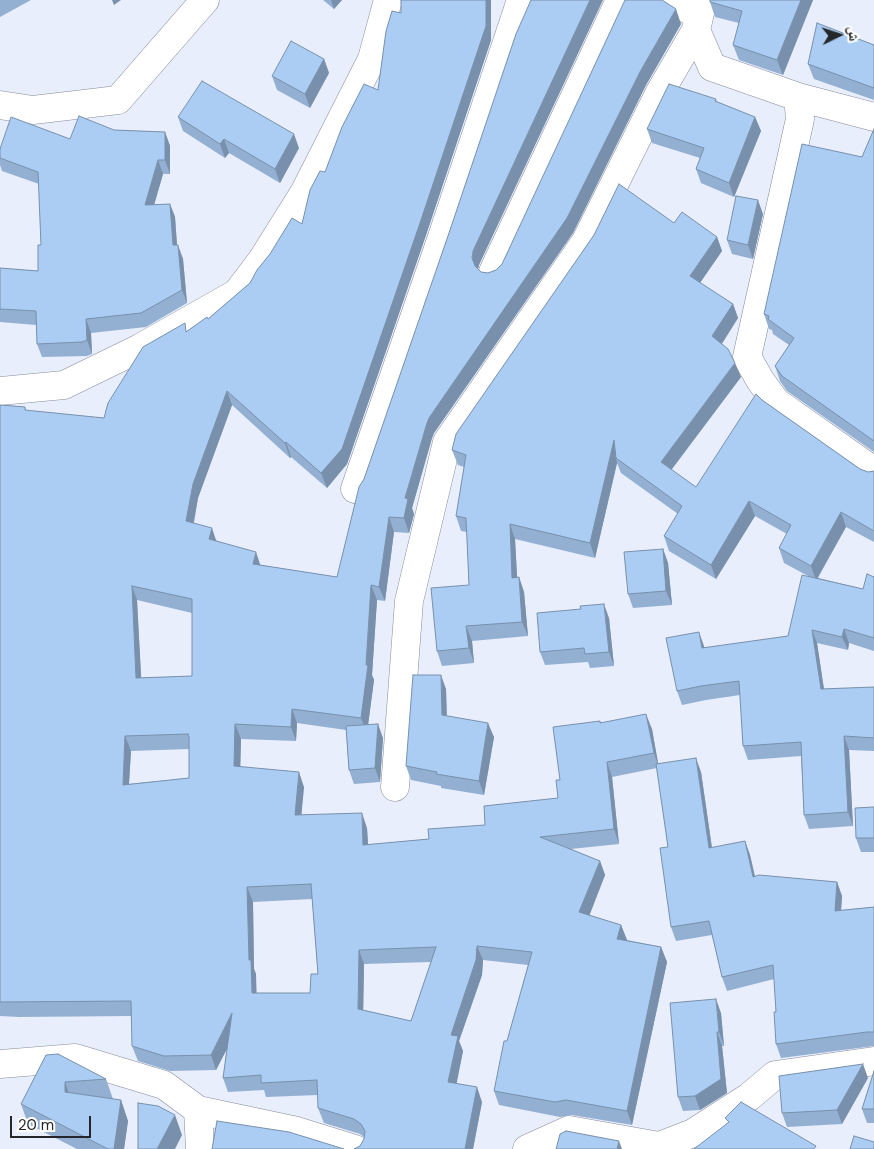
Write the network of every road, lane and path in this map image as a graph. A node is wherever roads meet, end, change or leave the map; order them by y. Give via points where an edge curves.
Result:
1 (206, 0) edge
2 (388, 0) edge
3 (520, 0) edge
4 (620, 0) edge
5 (674, 0) edge
6 (699, 16) edge
7 (798, 97) junction
8 (0, 105) edge
9 (874, 117) edge
10 (493, 272) edge
11 (0, 392) edge
12 (874, 471) edge
13 (354, 489) dead end
14 (395, 788) dead end
15 (874, 1061) edge
16 (0, 1064) edge
17 (198, 1110) junction
18 (200, 1149) edge
19 (355, 1149) edge
20 (527, 1149) edge

1 - 8 street via 118,100 33,110
2 - 11 street via 372,59 304,193 237,293 140,348 64,385
3 - 13 street
4 - 10 street
5 - 6 street
6 - 7 street via 712,67
6 - 14 street via 586,241 447,442 409,600
7 - 9 street
7 - 12 street via 800,119 747,357 776,402
15 - 20 street via 774,1075 748,1097 693,1133 659,1146 569,1130
16 - 17 street via 75,1058 164,1085
17 - 18 street
17 - 19 street via 297,1131

